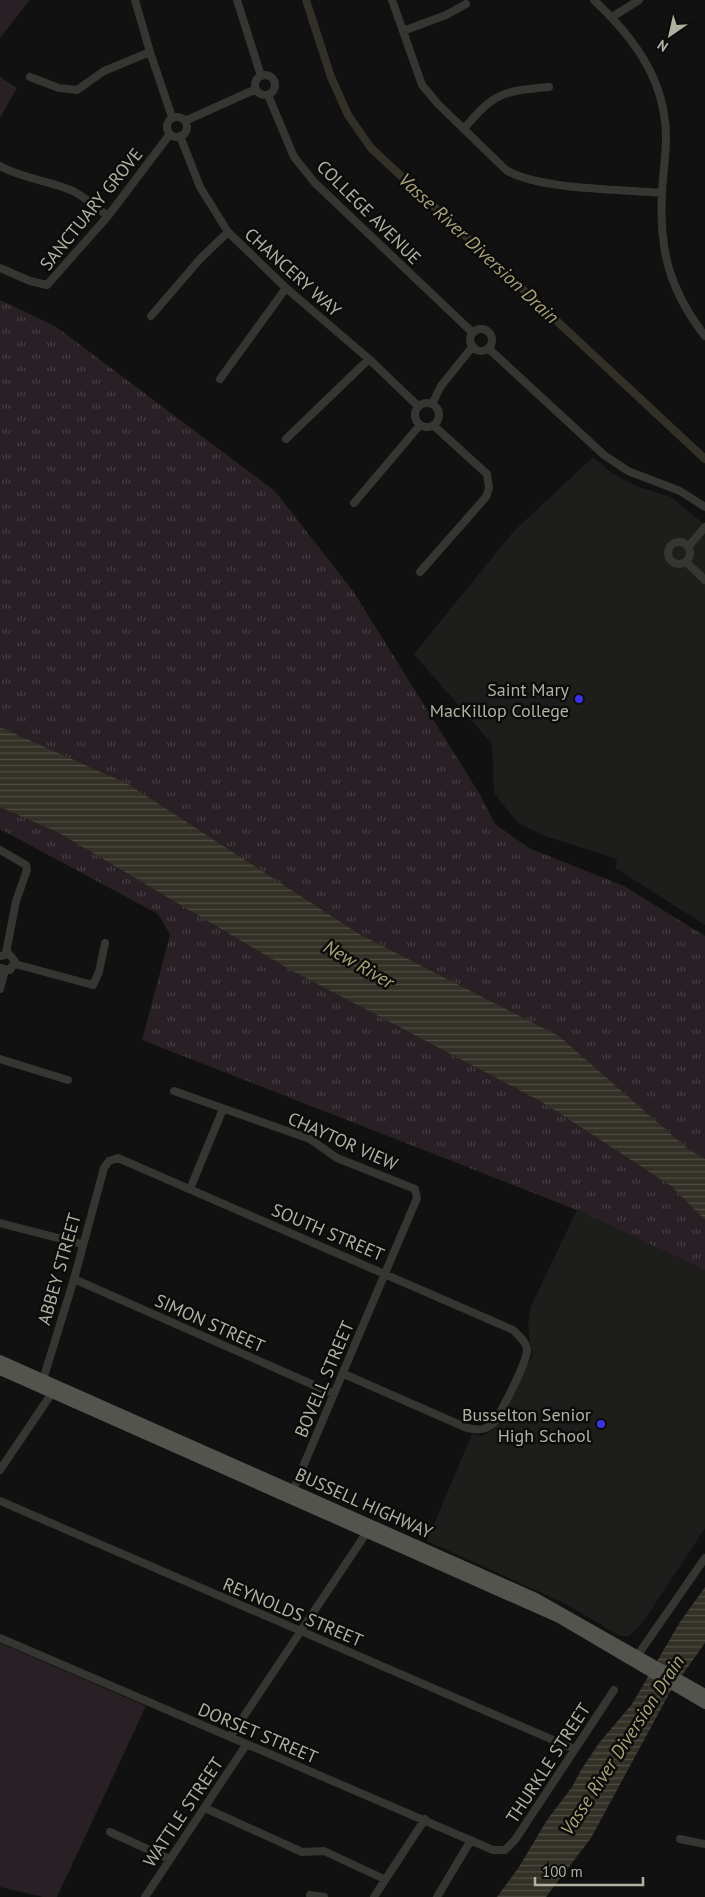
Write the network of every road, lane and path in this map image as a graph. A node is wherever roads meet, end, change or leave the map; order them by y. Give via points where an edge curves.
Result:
1 (135, 0) edge
2 (237, 0) edge
3 (392, 0) edge
4 (594, 0) edge
5 (639, 0) edge
6 (466, 4) dead end
7 (612, 17) junction
8 (403, 31) junction
9 (150, 52) junction
10 (260, 76) junction
11 (30, 77) dead end
12 (549, 87) dead end
13 (256, 89) junction
14 (268, 95) junction
15 (172, 117) junction
16 (185, 121) junction
17 (464, 129) junction
18 (170, 134) junction
19 (180, 136) junction
20 (0, 166) edge
21 (662, 192) junction
22 (108, 216) junction
23 (228, 232) junction
24 (0, 268) edge
25 (286, 288) junction
26 (151, 316) dead end
27 (473, 333) junction
28 (705, 336) edge
29 (473, 346) junction
30 (488, 348) junction
31 (368, 359) junction
32 (220, 379) dead end
33 (432, 404) junction
34 (418, 406) junction
35 (420, 425) junction
36 (433, 425) junction
37 (286, 439) dead end
38 (354, 503) dead end
39 (705, 507) edge
40 (705, 526) edge
41 (688, 547) junction
42 (686, 562) junction
43 (420, 572) dead end
44 (705, 580) edge
45 (0, 850) edge
46 (106, 943) dead end
47 (3, 954) edge
48 (15, 964) junction
49 (2, 969) edge
50 (0, 990) edge
51 (0, 1059) edge
52 (68, 1080) dead end
53 (174, 1090) dead end
54 (223, 1109) junction
55 (109, 1161) joint
56 (190, 1189) junction
57 (0, 1223) edge
58 (82, 1244) junction
59 (384, 1273) junction
60 (74, 1279) junction
61 (0, 1360) edge
62 (0, 1370) edge
63 (344, 1374) junction
64 (42, 1382) junction
65 (56, 1389) junction
66 (334, 1394) junction
67 (0, 1470) edge
68 (292, 1493) junction
69 (0, 1501) edge
70 (369, 1528) junction
71 (705, 1558) edge
72 (299, 1631) junction
73 (0, 1638) edge
74 (635, 1658) junction
75 (684, 1687) junction
76 (614, 1690) dead end
77 (705, 1694) edge
78 (705, 1704) edge
79 (230, 1737) junction
80 (246, 1745) junction
81 (574, 1749) junction
82 (205, 1808) junction
83 (425, 1820) junction
84 (110, 1832) dead end
85 (680, 1839) dead end
86 (471, 1840) junction
87 (705, 1844) edge
88 (505, 1850) joint
89 (169, 1859) junction
90 (384, 1879) junction
91 (310, 1895) dead end
92 (145, 1897) edge
93 (324, 1897) edge
94 (374, 1897) edge
95 (437, 1897) edge

1 - 9 street
2 - 10 street
3 - 8 street
4 - 7 street
5 - 7 street
6 - 8 street
7 - 21 street via 645,61 658,88 666,138
8 - 17 street via 422,85
9 - 11 street via 104,70 77,90 59,88
9 - 15 street
10 - 13 street via 255,82
10 - 14 street via 270,76 274,81 274,90
12 - 17 street via 504,92 487,103
13 - 14 street
13 - 16 street
14 - 27 street, COLLEGE AVENUE via 294,157 315,183
15 - 16 street
15 - 18 street via 167,125
16 - 19 street via 186,130
17 - 21 street via 506,170 526,180
18 - 19 street
18 - 22 street, SANCTUARY GROVE
19 - 23 street, CHANCERY WAY via 200,187
20 - 22 street via 13,174 74,192
21 - 28 street via 662,238 667,262 686,311
22 - 24 street, SANCTUARY GROVE via 47,285
23 - 25 street, CHANCERY WAY
23 - 26 street
25 - 31 street, CHANCERY WAY
25 - 32 street
27 - 29 street
27 - 30 street via 482,329 488,332 492,340
29 - 30 street via 481,350
29 - 33 street via 441,386
30 - 39 street via 604,455 628,471 680,491
31 - 34 street, CHANCERY WAY
31 - 37 street
33 - 34 street
33 - 36 street via 438,413
34 - 35 street via 414,415
35 - 36 street
35 - 38 street
36 - 43 street via 487,474 489,488 486,497
40 - 41 street
41 - 42 street via 690,556
41 - 42 street via 677,543 669,551 673,562
42 - 44 street
45 - 47 street via 26,865 27,870
46 - 48 street via 93,985
47 - 48 street via 12,955
48 - 49 street via 12,968
49 - 50 street
51 - 52 street
53 - 54 street, CHAYTOR VIEW
54 - 56 street
54 - 59 street, CHAYTOR VIEW via 310,1139 336,1158 415,1189 417,1198
55 - 56 street, SOUTH STREET via 118,1158
55 - 58 street, ABBEY STREET via 104,1168
56 - 59 street, SOUTH STREET
57 - 58 street
58 - 60 street, ABBEY STREET
59 - 63 street, BOVELL STREET
59 - 63 street, SOUTH STREET via 513,1330 527,1347 526,1359 497,1419 480,1431
60 - 64 street, ABBEY STREET
60 - 66 street, SIMON STREET
61 - 64 main road, BUSSELL HIGHWAY
62 - 64 main road, BUSSELL HIGHWAY
63 - 66 street, BOVELL STREET
64 - 65 main road, BUSSELL HIGHWAY
65 - 67 street
65 - 68 main road, BUSSELL HIGHWAY
66 - 68 street, BOVELL STREET
68 - 70 main road, BUSSELL HIGHWAY
69 - 72 street, REYNOLDS STREET
70 - 72 street
70 - 74 main road, BUSSELL HIGHWAY via 536,1598
71 - 74 street
72 - 79 street
72 - 81 street, REYNOLDS STREET
73 - 79 street, DORSET STREET
74 - 75 main road, BUSSELL HIGHWAY
75 - 77 main road, BUSSELL HIGHWAY
75 - 78 main road, BUSSELL HIGHWAY
76 - 81 street, THURKLE STREET
79 - 80 street, DORSET STREET
80 - 82 street, WATTLE STREET
80 - 83 street, DORSET STREET
81 - 88 street, THURKLE STREET
82 - 89 street, WATTLE STREET
82 - 90 street via 302,1852 324,1851
83 - 86 street, DORSET STREET
83 - 90 street
84 - 89 street
85 - 87 street
86 - 88 street, DORSET STREET via 490,1850
86 - 95 street
89 - 92 street, WATTLE STREET
90 - 94 street
91 - 93 street

